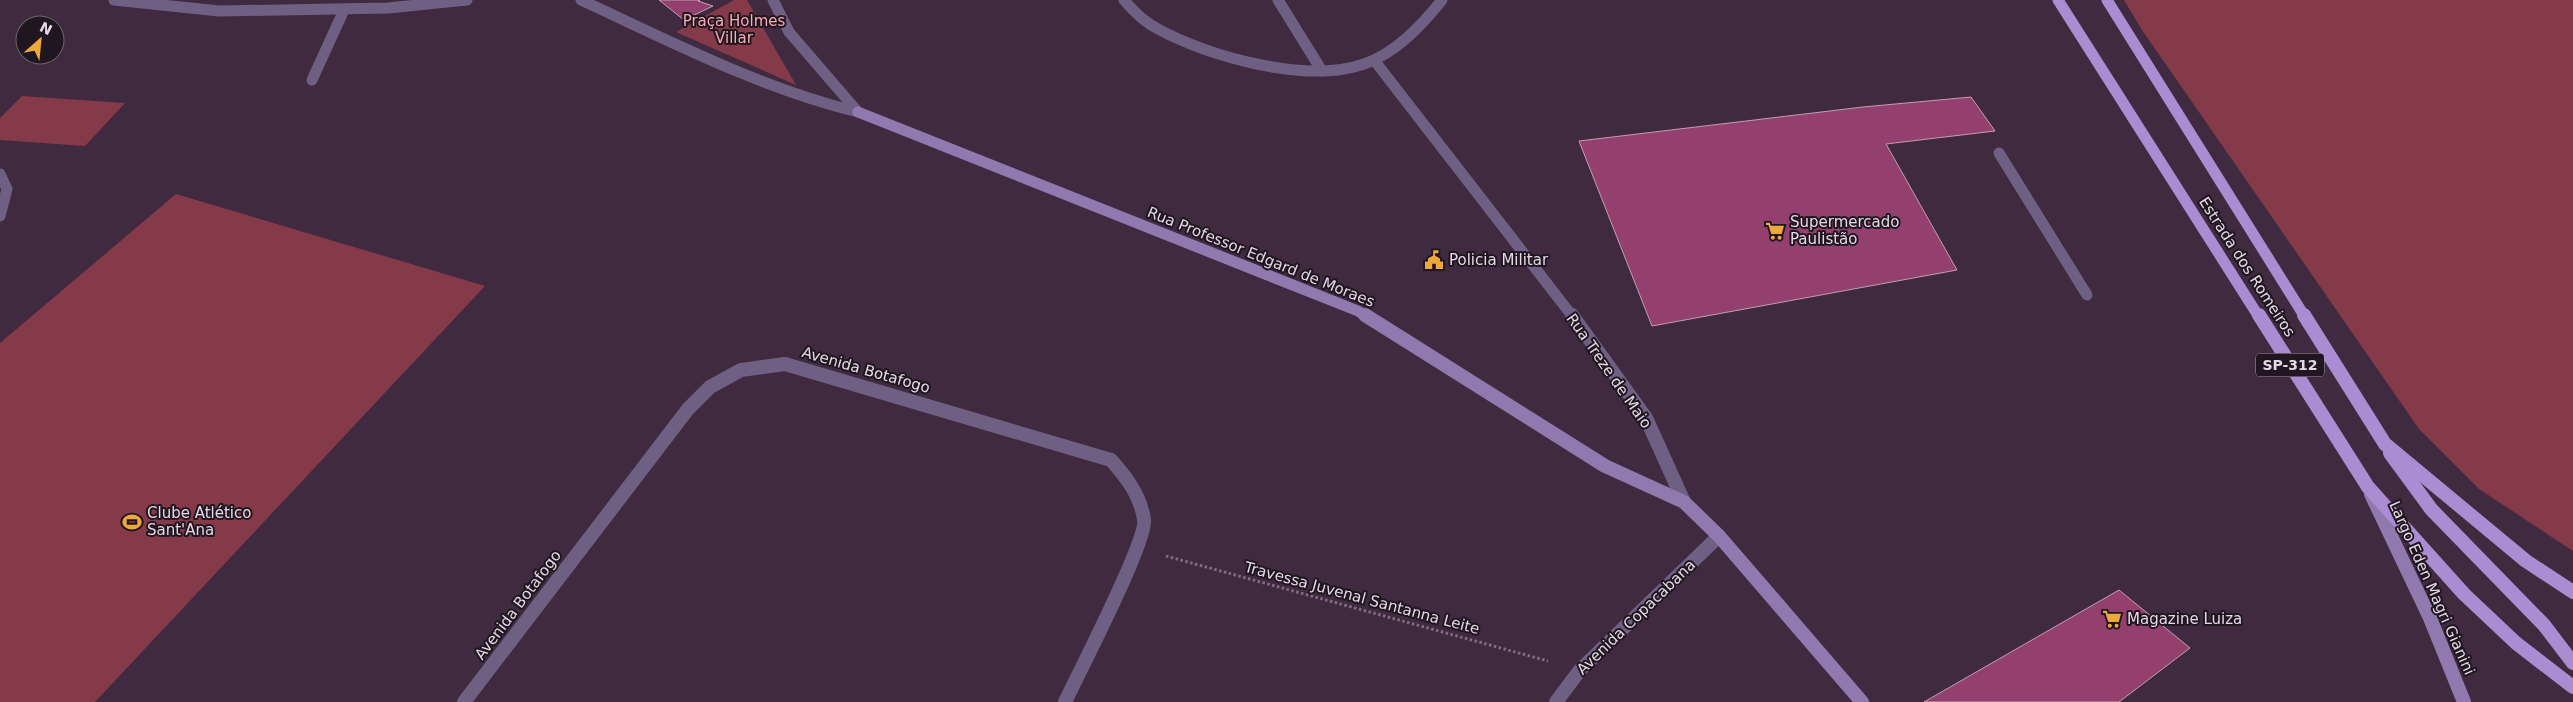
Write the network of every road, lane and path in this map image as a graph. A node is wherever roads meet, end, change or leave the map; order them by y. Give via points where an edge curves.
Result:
1 (114, 0) edge
2 (467, 0) edge
3 (581, 0) edge
4 (772, 0) edge
5 (1124, 0) edge
6 (1278, 0) edge
7 (1442, 0) edge
8 (2058, 0) edge
9 (2107, 0) edge
10 (344, 10) junction
11 (1374, 60) junction
12 (1322, 71) junction
13 (312, 80) dead end
14 (858, 112) junction
15 (1999, 153) dead end
16 (0, 174) edge
17 (0, 216) edge
18 (2087, 296) dead end
19 (2385, 444) junction
20 (2368, 487) junction
21 (1684, 502) junction
22 (1719, 536) junction
23 (1138, 549) junction
24 (2573, 592) edge
25 (2573, 663) edge
26 (1580, 670) junction
27 (2573, 687) edge
28 (464, 702) edge
29 (1065, 702) edge
30 (1556, 702) edge
31 (1862, 702) edge
32 (2464, 702) edge

1 - 10 street via 219,11
2 - 10 street
3 - 14 street via 782,92
4 - 14 street via 789,32
5 - 12 street via 1152,26 1190,43 1248,62
6 - 12 street
7 - 11 street via 1414,32
8 - 20 main road, Estrada dos Romeiros / SP-312
9 - 19 main road, Estrada dos Romeiros / SP-312
10 - 13 street
11 - 12 street via 1350,68
11 - 21 street, Rua Treze de Maio via 1614,372 1646,418
14 - 21 street, Rua Professor Edgard de Moraes via 1358,311 1605,466
15 - 18 street
16 - 17 street via 4,178 7,202
19 - 24 main road, Estrada dos Romeiros / SP-312 via 2526,560
19 - 25 main road via 2425,504 2541,622
20 - 27 main road, Estrada dos Romeiros / SP-312 via 2425,555 2473,604
20 - 32 street, Largo Eden Magri Gianini via 2430,618
21 - 22 street, Rua Treze de Maio
22 - 26 street, Avenida Copacabana
22 - 31 street, Rua Treze de Maio
23 - 26 path, Travessa Juvenal Santanna Leite
23 - 28 street, Avenida Botafogo via 1145,521 1132,484 1111,460 786,364 741,370 710,387 688,410
23 - 29 street, Avenida Botafogo
26 - 30 street, Avenida Copacabana

